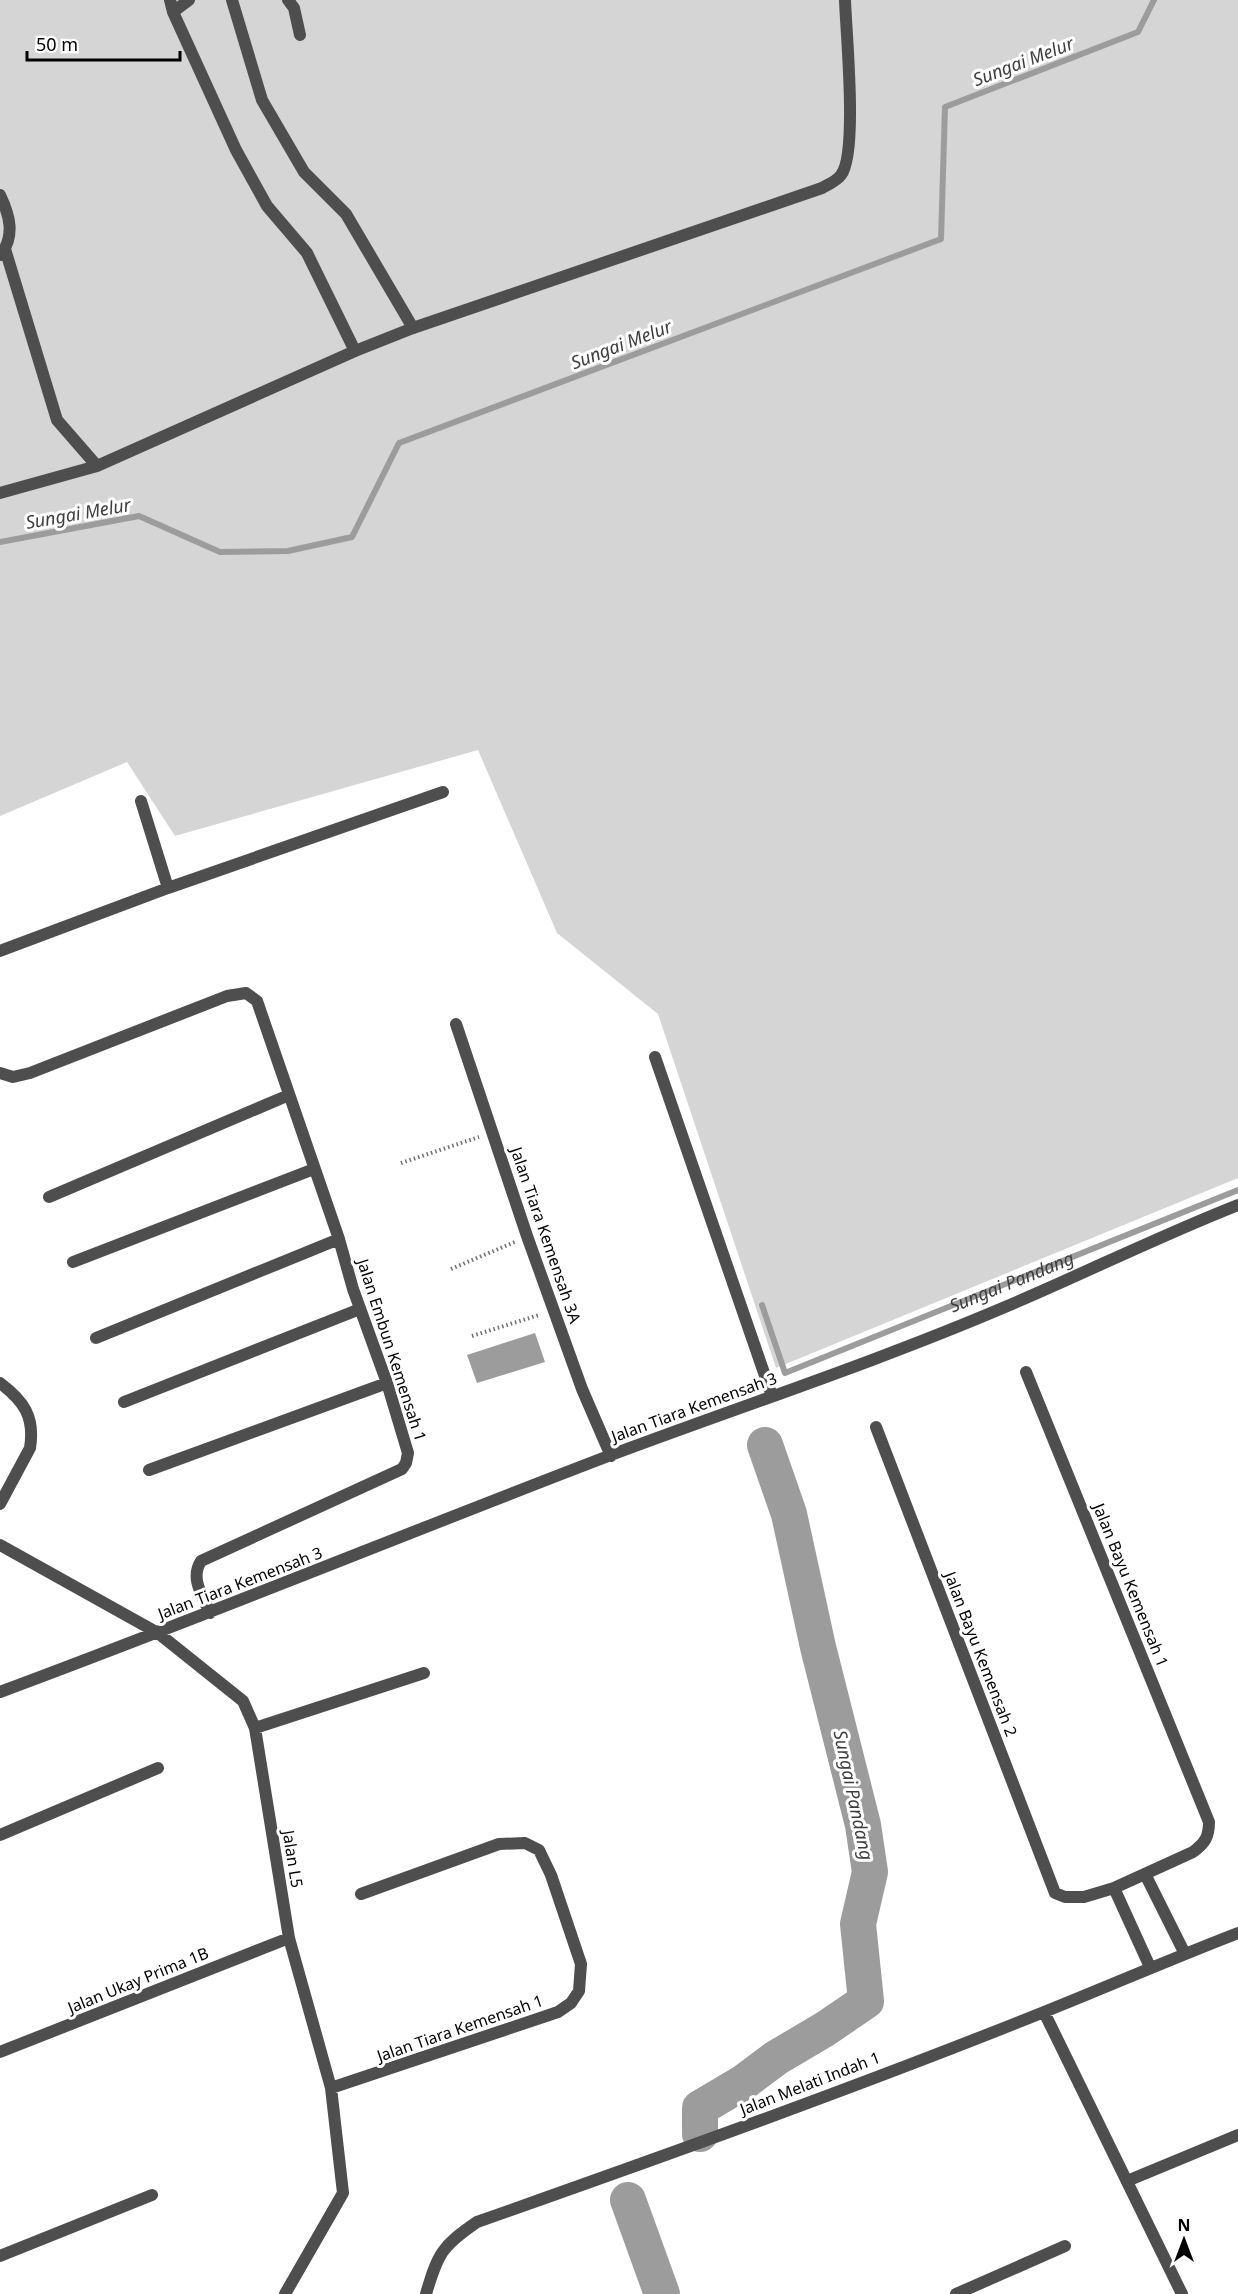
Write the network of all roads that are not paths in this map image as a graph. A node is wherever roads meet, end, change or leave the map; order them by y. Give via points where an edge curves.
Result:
1 (189, 0) edge
2 (288, 0) edge
3 (844, 0) edge
4 (232, 1) edge
5 (171, 6) edge
6 (300, 35) dead end
7 (0, 195) edge
8 (3, 252) edge
9 (412, 328) junction
10 (355, 351) junction
11 (97, 466) junction
12 (0, 493) edge
13 (443, 792) dead end
14 (141, 801) dead end
15 (168, 888) junction
16 (0, 951) edge
17 (456, 1024) dead end
18 (655, 1057) dead end
19 (0, 1073) edge
20 (290, 1095) junction
21 (314, 1169) junction
22 (49, 1197) dead end
23 (1238, 1205) edge
24 (339, 1239) junction
25 (73, 1262) dead end
26 (360, 1309) junction
27 (96, 1338) dead end
28 (1026, 1372) dead end
29 (0, 1383) edge
30 (387, 1383) junction
31 (772, 1396) junction
32 (124, 1401) dead end
33 (876, 1426) dead end
34 (611, 1456) junction
35 (149, 1470) dead end
36 (0, 1504) edge
37 (0, 1545) edge
38 (210, 1613) junction
39 (158, 1633) junction
40 (424, 1673) dead end
41 (0, 1692) edge
42 (255, 1728) junction
43 (158, 1768) dead end
44 (0, 1835) edge
45 (1145, 1874) junction
46 (1114, 1888) junction
47 (360, 1894) dead end
48 (1238, 1933) edge
49 (289, 1938) junction
50 (1185, 1954) junction
51 (1150, 1967) junction
52 (1044, 2012) junction
53 (0, 2052) edge
54 (331, 2088) junction
55 (1238, 2135) edge
56 (1127, 2181) junction
57 (152, 2195) dead end
58 (1065, 2246) dead end
59 (0, 2256) edge
60 (285, 2294) edge
61 (426, 2294) edge
62 (956, 2294) edge
63 (1182, 2294) edge

1 - 5 street
2 - 6 street via 294,8
3 - 9 street via 849,118 846,165 840,176 822,188
4 - 9 street via 262,100 304,172 346,214
5 - 10 street via 241,159 267,206 307,252
7 - 8 street via 11,227
8 - 11 street via 57,420
9 - 10 street
10 - 11 street
11 - 12 street
13 - 15 street
14 - 15 street
15 - 16 street
17 - 34 street, Jalan Tiara Kemensah 3A via 527,1236 582,1389
18 - 31 street
19 - 20 street, Jalan Embun Kemensah 1 via 13,1077 30,1073 236,993 246,993 258,1001
20 - 21 street, Jalan Embun Kemensah 1
20 - 22 street
21 - 24 street, Jalan Embun Kemensah 1
21 - 25 street
23 - 31 street, Jalan Tiara Kemensah 3 via 1005,1307
24 - 26 street, Jalan Embun Kemensah 1
24 - 27 street
26 - 30 street, Jalan Embun Kemensah 1
26 - 32 street
28 - 45 street, Jalan Bayu Kemensah 1 via 1209,1822 1204,1844
29 - 36 street via 28,1413 31,1438 30,1448
30 - 35 street
30 - 38 street, Jalan Embun Kemensah 1 via 408,1453 402,1469 201,1561 196,1569 196,1582
31 - 34 street, Jalan Tiara Kemensah 3
33 - 46 street, Jalan Bayu Kemensah 2 via 1055,1893 1073,1898
34 - 38 street, Jalan Tiara Kemensah 3
37 - 39 street, Jalan L5
38 - 39 street, Jalan Tiara Kemensah 3
39 - 41 street, Jalan Tiara Kemensah 3
39 - 42 street, Jalan L5 via 243,1701
40 - 42 street
42 - 49 street, Jalan L5
43 - 44 street
45 - 46 street
45 - 50 street
46 - 51 street
47 - 54 street, Jalan Tiara Kemensah 1 via 499,1844 525,1843 539,1850 551,1875 581,1964 579,1991 558,2012
48 - 50 street, Jalan Melati Indah 1
49 - 53 street, Jalan Ukay Prima 1B
49 - 54 street, Jalan L5
50 - 51 street, Jalan Melati Indah 1
51 - 52 street, Jalan Melati Indah 1
52 - 56 street
52 - 61 street, Jalan Melati Indah 1 via 477,2222 453,2238 436,2260
54 - 60 street, Jalan L5 via 343,2193
55 - 56 street
56 - 63 street
57 - 59 street
58 - 62 street

